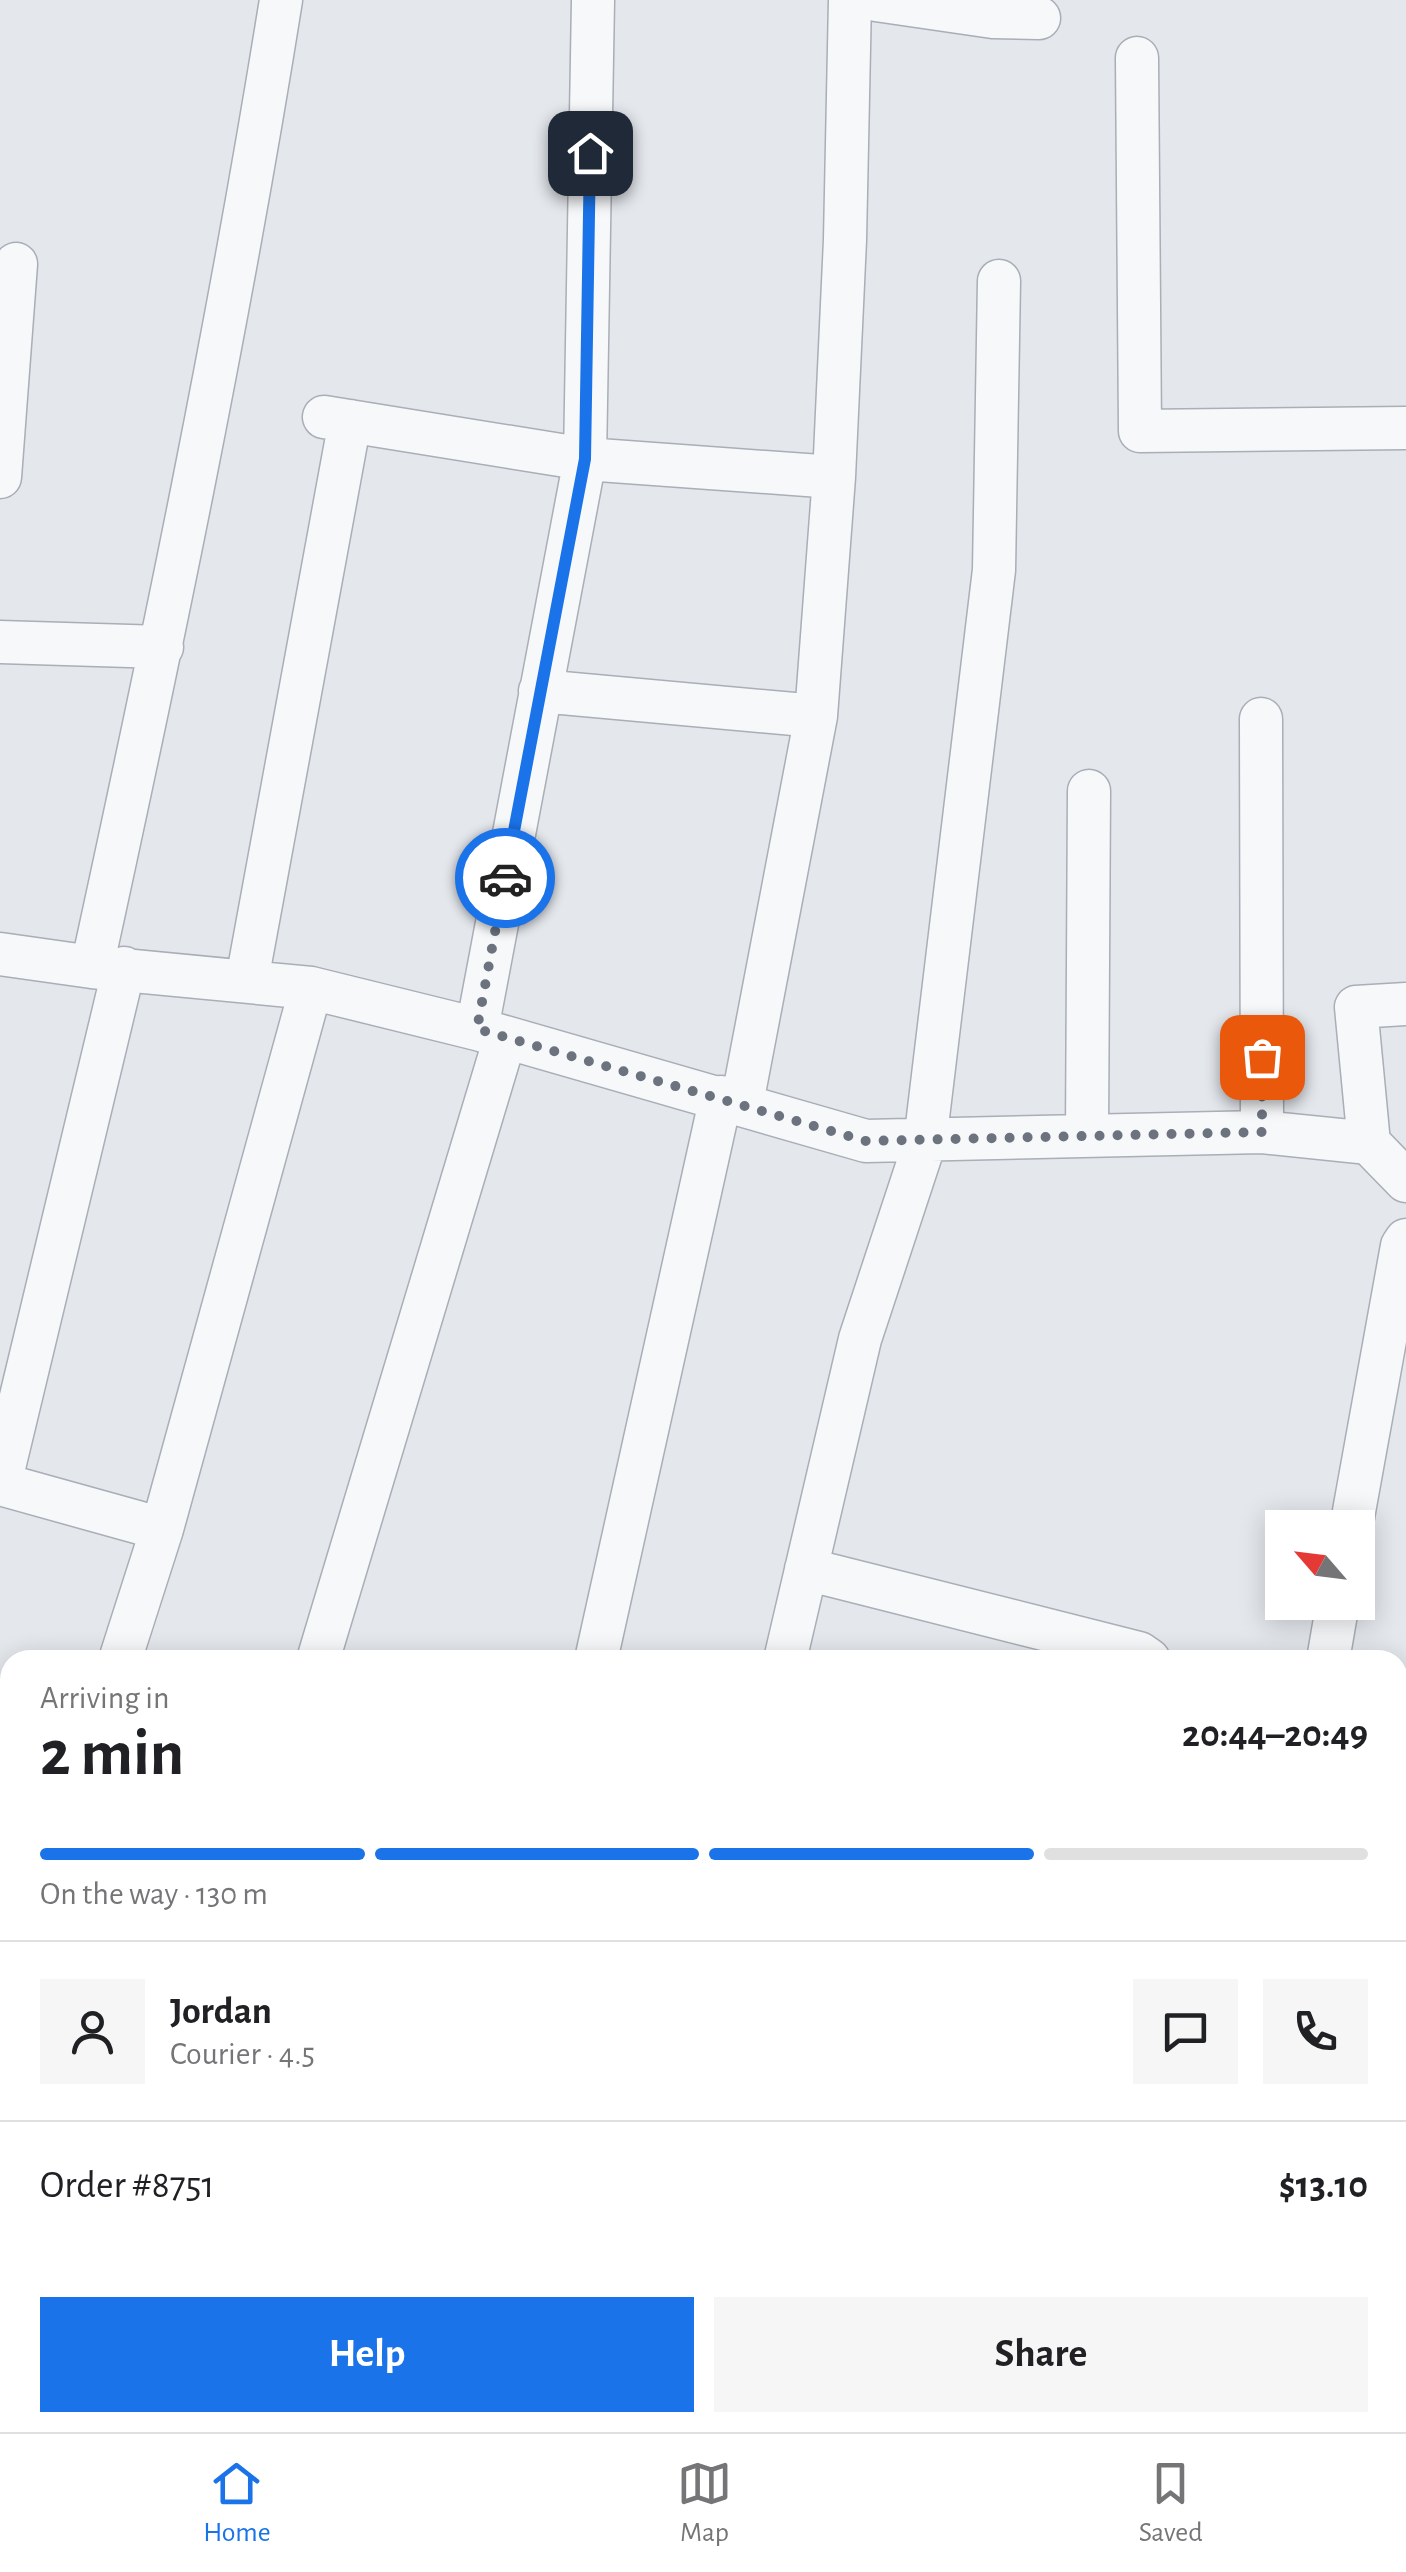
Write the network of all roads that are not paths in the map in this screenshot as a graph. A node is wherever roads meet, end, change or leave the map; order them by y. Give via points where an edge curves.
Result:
1 (281, 0) edge
2 (593, 0) edge
3 (850, 0) edge
4 (876, 0) edge
5 (1040, 18) dead end
6 (1137, 58) dead end
7 (16, 264) dead end
8 (999, 282) dead end
9 (1406, 428) edge
10 (585, 459) junction
11 (0, 477) edge
12 (834, 477) junction
13 (0, 642) edge
14 (162, 647) junction
15 (540, 691) junction
16 (816, 716) junction
17 (1261, 720) dead end
18 (1089, 791) dead end
19 (0, 954) edge
20 (108, 968) junction
21 (247, 980) junction
22 (311, 988) junction
23 (1406, 1004) edge
24 (491, 1033) junction
25 (732, 1100) junction
26 (1262, 1132) junction
27 (1087, 1134) junction
28 (925, 1142) junction
29 (1369, 1143) junction
30 (1406, 1181) edge
31 (1406, 1240) edge
32 (0, 1484) edge
33 (1355, 1510) edge
34 (162, 1529) junction
35 (806, 1569) junction
36 (1335, 1620) edge
37 (123, 1650) edge
38 (321, 1650) edge
39 (598, 1650) edge
40 (787, 1650) edge
41 (1123, 1650) edge
42 (1330, 1650) edge

1 - 14 street via 247,214
2 - 10 street
3 - 12 street
4 - 5 street
6 - 9 street via 1140,431
7 - 11 street
8 - 28 street via 994,570
10 - 12 street
10 - 15 street
10 - 21 street via 337,419
12 - 16 street
13 - 14 street
14 - 20 street
15 - 16 street
15 - 24 street
16 - 25 street
17 - 26 street
18 - 27 street
19 - 20 street
20 - 21 street
20 - 32 street
21 - 22 street
22 - 24 street
22 - 34 street
23 - 29 street via 1356,1007
24 - 25 street
24 - 38 street
25 - 28 street via 866,1141
25 - 39 street
26 - 27 street
26 - 29 street
27 - 28 street
28 - 35 street via 860,1339
29 - 30 street
31 - 33 street
32 - 34 street
34 - 37 street
35 - 40 street
35 - 41 street
36 - 42 street

